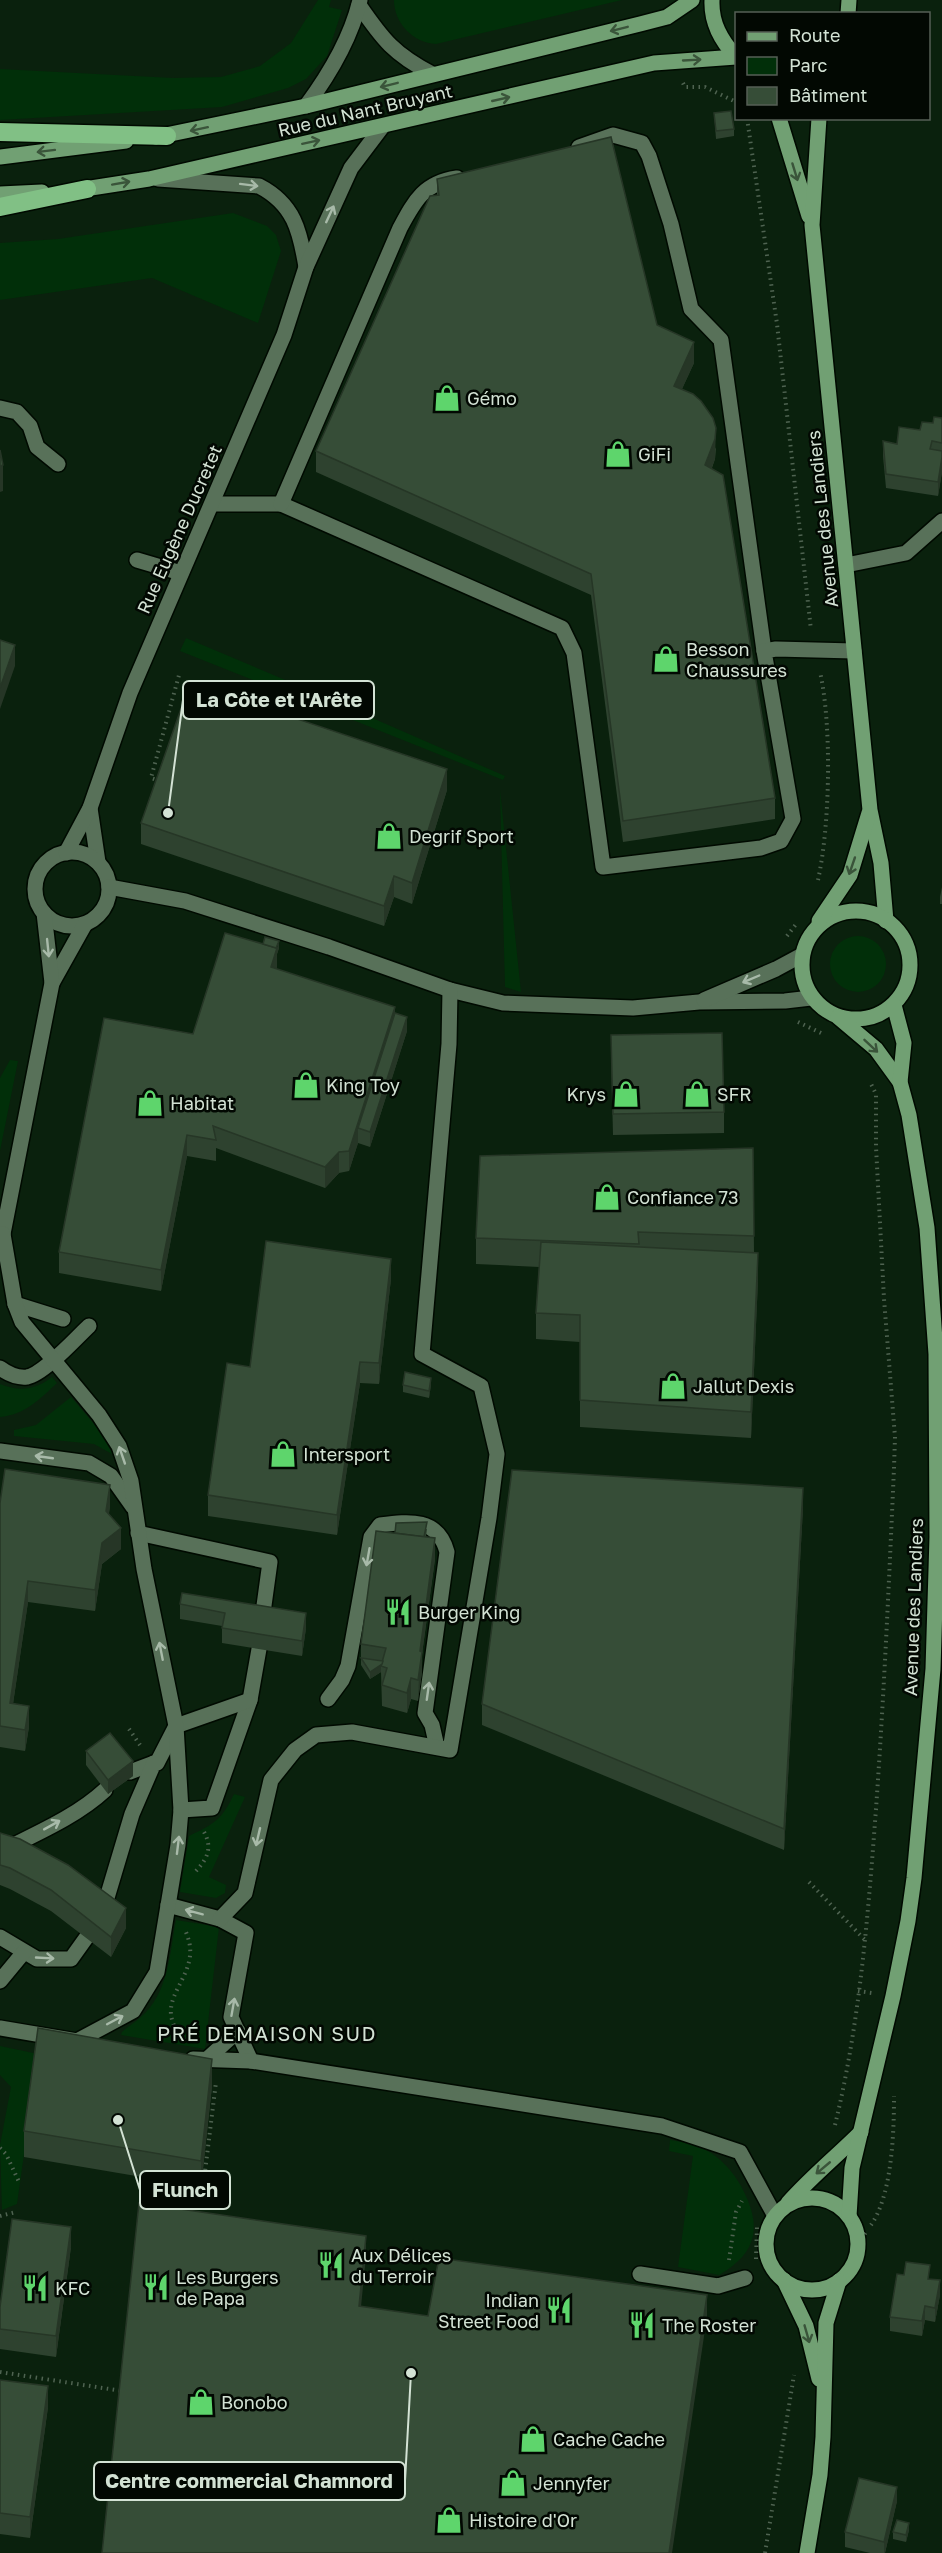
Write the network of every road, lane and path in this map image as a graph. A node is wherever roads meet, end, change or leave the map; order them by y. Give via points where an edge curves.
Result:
1 (692, 0) edge
2 (712, 0) edge
3 (359, 2) edge
4 (735, 56) edge
5 (735, 57) edge
6 (432, 74) junction
7 (685, 87) dead end
8 (735, 102) edge
9 (306, 106) junction
10 (747, 120) edge
11 (780, 120) edge
12 (819, 120) edge
13 (382, 127) junction
14 (0, 132) edge
15 (167, 136) junction
16 (569, 150) edge
17 (0, 157) edge
18 (473, 175) edge
19 (149, 179) junction
20 (87, 189) junction
21 (0, 194) edge
22 (0, 207) edge
23 (812, 225) junction
24 (306, 267) junction
25 (0, 408) edge
26 (58, 464) dead end
27 (212, 504) junction
28 (281, 504) junction
29 (942, 521) edge
30 (138, 560) dead end
31 (846, 565) junction
32 (181, 573) junction
33 (815, 650) junction
34 (764, 651) junction
35 (854, 651) junction
36 (179, 675) dead end
37 (163, 782) edge
38 (90, 808) junction
39 (870, 810) junction
40 (66, 853) junction
41 (98, 862) junction
42 (817, 884) dead end
43 (109, 887) junction
44 (44, 913) junction
45 (800, 919) dead end
46 (886, 921) junction
47 (85, 924) junction
48 (809, 936) junction
49 (802, 955) junction
50 (776, 969) junction
51 (52, 983) junction
52 (450, 990) junction
53 (811, 998) junction
54 (785, 1001) junction
55 (699, 1002) junction
56 (894, 1005) junction
57 (836, 1015) junction
58 (824, 1035) dead end
59 (868, 1078) dead end
60 (900, 1082) junction
61 (1, 1240) edge
62 (0, 1262) edge
63 (15, 1304) junction
64 (63, 1319) dead end
65 (89, 1326) dead end
66 (53, 1359) junction
67 (0, 1368) edge
68 (0, 1451) edge
69 (136, 1511) junction
70 (138, 1533) junction
71 (262, 1620) edge
72 (259, 1648) edge
73 (250, 1700) junction
74 (328, 1700) dead end
75 (176, 1726) junction
76 (437, 1747) junction
77 (154, 1763) junction
78 (130, 1772) edge
79 (105, 1790) edge
80 (181, 1810) junction
81 (0, 1852) edge
82 (809, 1882) dead end
83 (168, 1905) junction
84 (103, 1911) edge
85 (220, 1919) junction
86 (0, 1937) edge
87 (86, 1938) edge
88 (865, 1940) junction
89 (24, 1952) junction
90 (0, 1981) edge
91 (0, 2028) edge
92 (238, 2031) junction
93 (77, 2041) junction
94 (98, 2046) edge
95 (175, 2058) edge
96 (206, 2060) junction
97 (251, 2061) junction
98 (835, 2128) dead end
99 (862, 2131) junction
100 (0, 2148) edge
101 (20, 2184) dead end
102 (745, 2195) dead end
103 (765, 2198) junction
104 (781, 2211) junction
105 (16, 2212) dead end
106 (0, 2216) edge
107 (849, 2216) junction
108 (756, 2265) dead end
109 (730, 2268) dead end
110 (640, 2274) dead end
111 (745, 2278) dead end
112 (784, 2280) junction
113 (839, 2282) junction
114 (795, 2370) dead end
115 (0, 2372) edge
116 (122, 2391) edge
117 (823, 2396) junction
118 (765, 2553) edge
119 (807, 2553) edge

1 -> 6 main road, Rue du Nant Bruyant via 667,17
2 - 4 main road via 716,28
3 - 6 street via 388,46
3 - 9 street via 337,56
13 -> 5 main road, Rue du Nant Bruyant via 654,63
6 -> 9 main road, Rue du Nant Bruyant
7 - 8 path via 705,87
9 -> 15 main road, Rue du Nant Bruyant
10 - 33 path via 777,324
11 -> 23 main road, Avenue des Landiers
12 - 23 main road, Avenue des Landiers
19 -> 13 main road, Rue du Nant Bruyant
24 -> 13 street, Rue Eugène Ducretet via 351,168
14 - 15 highway
15 -> 17 main road, Rue du Nant Bruyant
16 - 34 street via 613,135 642,143 671,224 691,309 721,340
18 - 28 street via 441,180 416,197
20 -> 19 main road, Rue du Nant Bruyant
19 -> 24 street, Rue Eugène Ducretet via 259,186 274,194 301,232
20 - 21 main road, Rue du Nant Bruyant
20 - 22 highway
23 - 31 main road, Avenue des Landiers
24 - 27 street, Rue Eugène Ducretet via 284,335
25 - 26 street via 17,412 30,426 37,447
27 - 28 street
27 - 32 street, Rue Eugène Ducretet
28 - 34 street via 562,628 574,653 603,867 761,848 781,841 794,819
29 - 31 street via 906,553
30 - 32 street
31 - 35 main road, Avenue des Landiers
32 - 38 street, Rue Eugène Ducretet via 130,693
33 - 34 street
33 - 35 street
33 - 42 path via 824,692 826,782 824,839
35 - 39 main road, Avenue des Landiers
36 - 37 path via 150,778
38 - 40 street, Rue Eugène Ducretet
38 - 41 street, Rue Eugène Ducretet
39 - 46 main road, Avenue des Landiers via 881,863
39 -> 48 main road, Avenue des Landiers via 850,874
40 - 41 street via 88,856
40 - 44 street via 47,862 37,880 35,891
41 - 43 street
43 - 47 street via 102,911
43 - 52 street via 185,901
44 - 47 street via 63,925
44 -> 51 street
45 - 50 path via 782,942
46 - 48 main road via 875,913 846,911 832,916
46 - 56 main road via 907,947 910,963 909,978
47 - 51 street
48 - 49 main road
49 - 50 street
49 - 53 main road via 800,964
50 -> 55 street
51 - 61 street
52 - 55 street via 503,1003 554,1007 633,1008
52 - 76 street via 449,1044 422,1354 481,1386 497,1454 450,1750
53 - 54 street
53 - 57 main road
54 - 55 street
54 - 58 path via 801,1024
56 - 57 main road via 869,1019
56 - 60 main road, Avenue des Landiers via 903,1043
57 -> 60 main road, Avenue des Landiers via 876,1049
59 - 88 path via 876,1094 884,1299 895,1437 886,1667
60 - 99 main road, Avenue des Landiers via 927,1228 936,1354 933,1669 908,1922
61 - 62 street
61 - 63 street
63 - 64 street
63 - 66 street via 22,1322
65 - 66 street
66 - 67 street via 30,1377 18,1377
69 -> 66 street via 119,1446
69 -> 68 street via 111,1476 89,1463
69 - 70 street
70 - 71 street via 270,1562
75 -> 70 street
72 - 73 street
73 - 75 street
73 - 80 street via 212,1808
76 -> 74 street via 425,1713 447,1552 443,1539 432,1527 405,1522 380,1525 371,1537 348,1666
75 - 77 street
75 - 80 street
76 -> 85 street via 352,1732 316,1735 295,1750 271,1779 245,1893
77 - 78 street
77 - 84 street via 132,1814
81 -> 79 street
83 -> 80 street
82 - 88 path
85 -> 83 street
93 -> 83 street via 133,2011 158,1972
92 -> 85 street via 231,2018 246,1933
86 - 89 street
89 -> 87 street via 37,1959 71,1959
88 - 98 path via 847,2075
89 - 90 street
91 - 93 street
92 - 96 street
92 - 97 street
93 - 94 street
95 - 96 street
96 - 97 street
97 - 103 street via 662,2127 741,2151
99 -> 104 main road
99 - 107 main road, Avenue des Landiers via 852,2168
100 - 101 path
102 - 109 path via 736,2212
103 - 104 street
103 - 108 path via 756,2232
104 - 107 main road via 802,2199 820,2199
104 - 112 main road via 769,2227 767,2253 774,2270
105 - 106 path
107 - 113 main road via 856,2229 856,2258
110 - 111 street via 718,2286
112 - 113 main road via 810,2290
112 -> 117 main road via 806,2326
113 - 117 main road via 826,2323
114 - 118 path
115 - 116 path
117 - 119 main road via 820,2475

